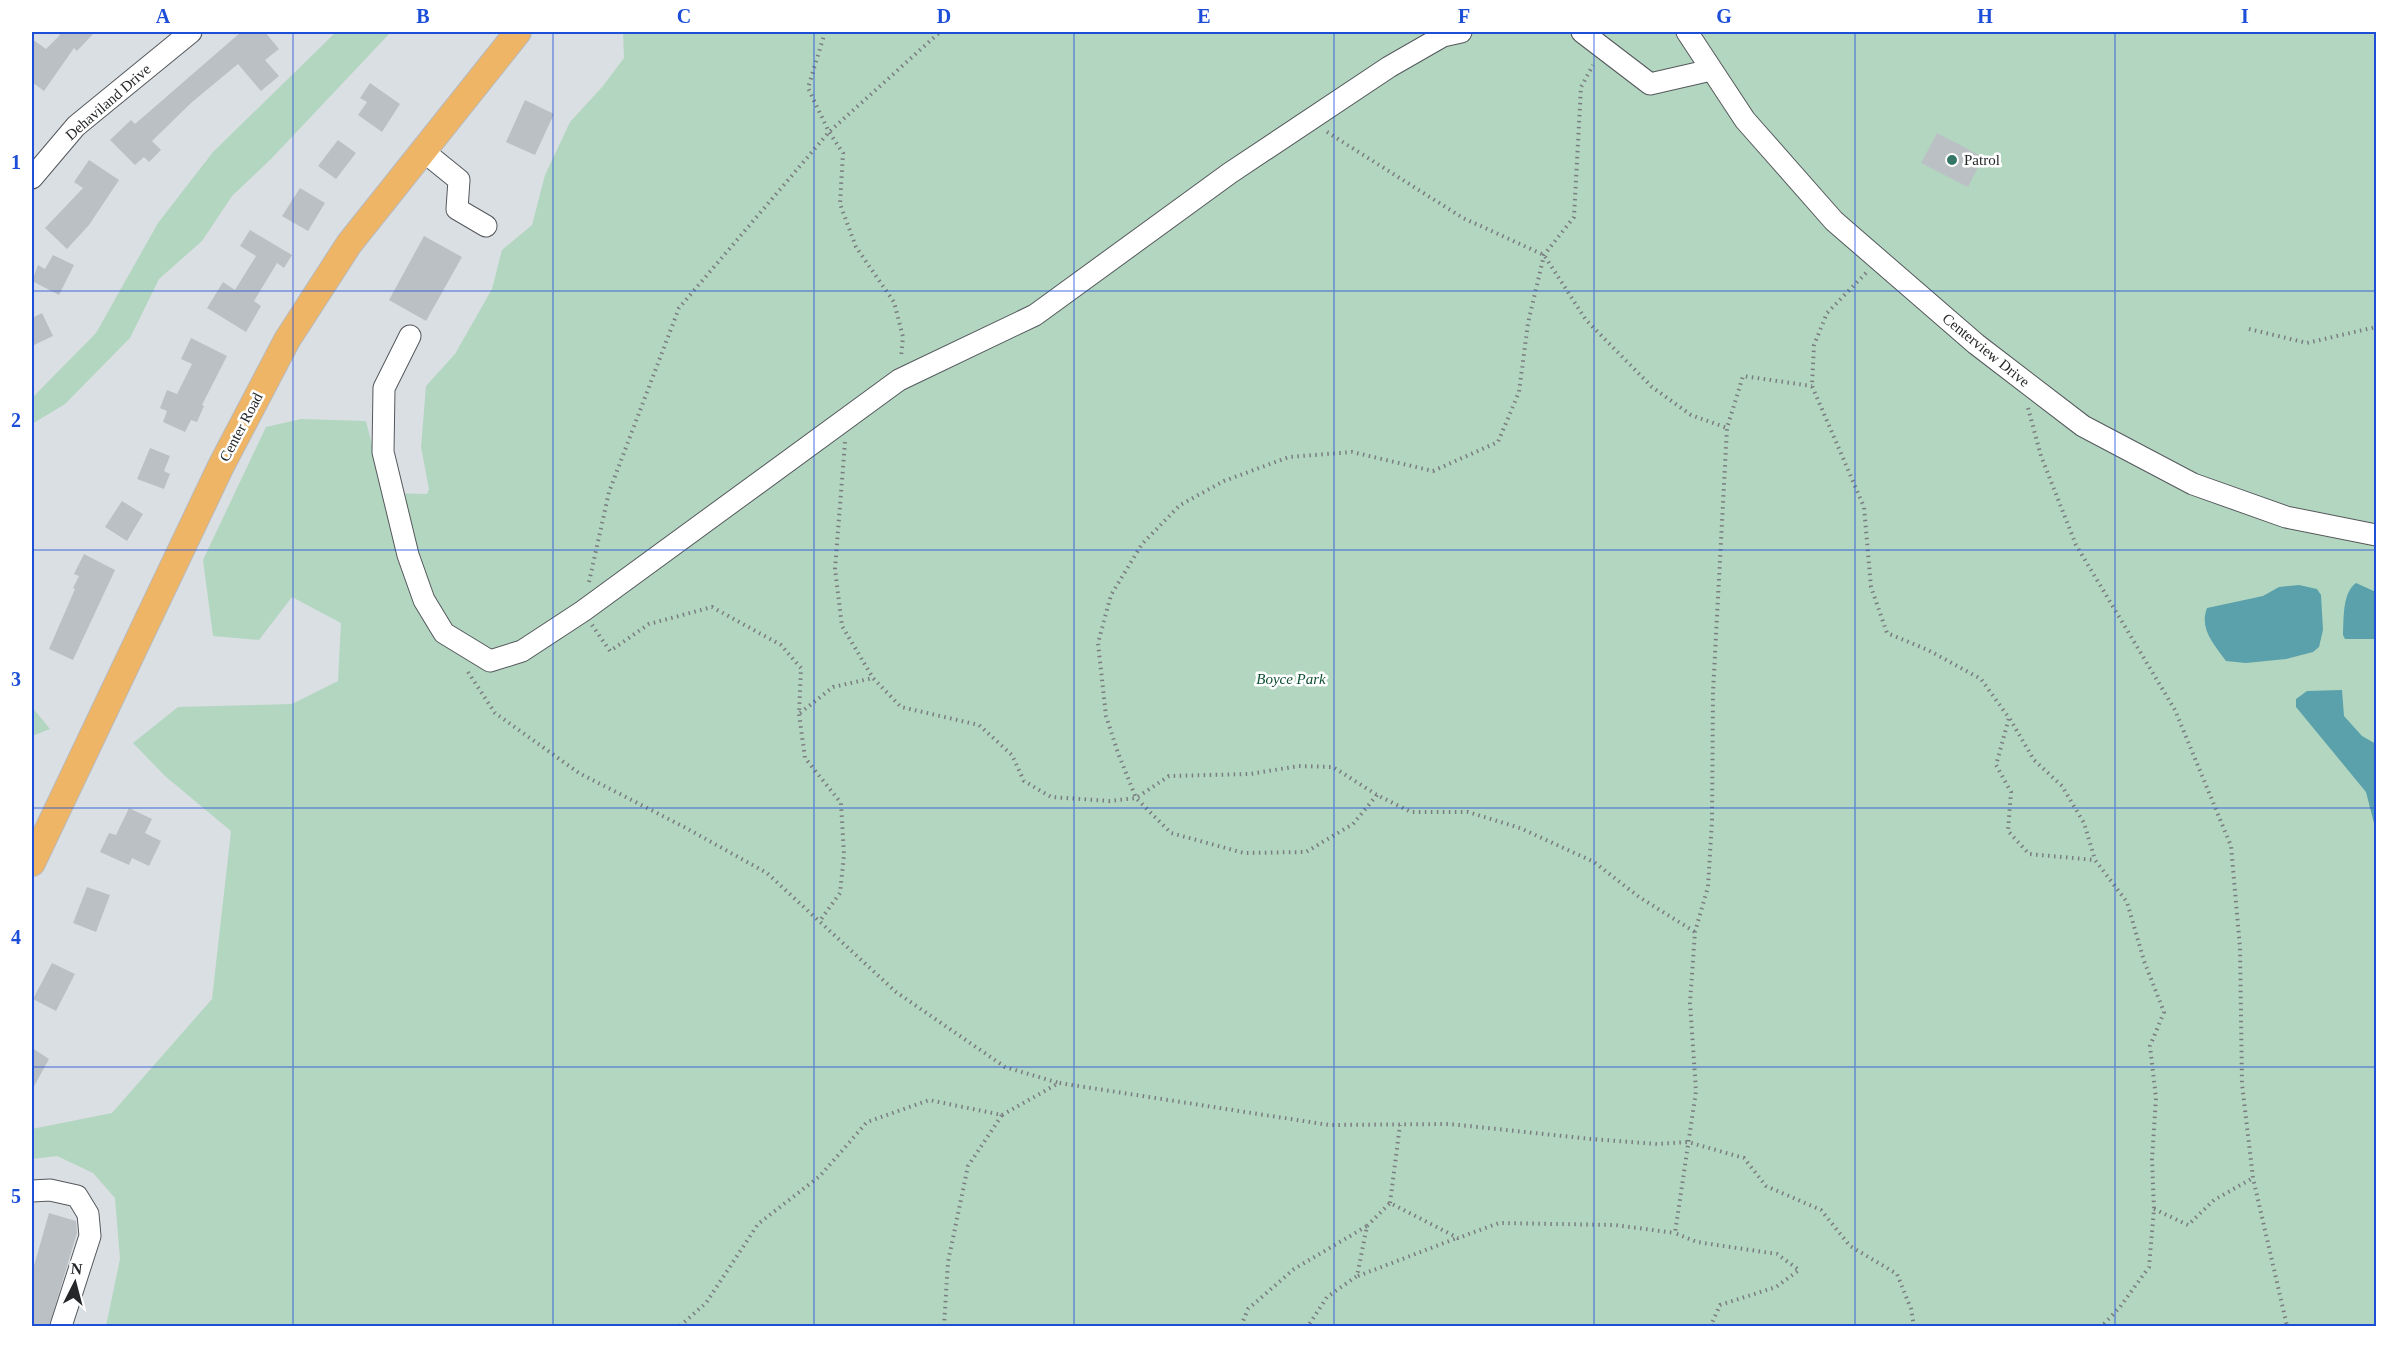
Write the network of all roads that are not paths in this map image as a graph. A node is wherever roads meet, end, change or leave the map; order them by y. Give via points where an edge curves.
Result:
1 (191, 32) edge
2 (518, 32) edge
3 (1461, 32) edge
4 (1582, 32) edge
5 (1687, 32) edge
6 (1711, 70) junction
7 (422, 150) junction
8 (32, 178) edge
9 (486, 226) dead end
10 (410, 336) dead end
11 (2376, 535) edge
12 (32, 863) edge
13 (32, 1191) edge
14 (61, 1326) edge

1 - 8 street, Dehaviland Drive via 76,126
2 - 7 main road, Center Road
3 - 10 street via 1443,36 1389,67 1230,173 1035,315 899,380 583,611 522,651 490,661 444,633 424,600 408,555 383,452 384,388
4 - 6 street via 1650,84
5 - 6 street, Centerview Drive
6 - 11 street, Centerview Drive via 1745,120 1834,221 1976,344 2083,426 2193,484 2286,518
7 - 9 street via 459,180 457,209
7 - 12 main road, Center Road via 349,244 287,340 216,476
13 - 14 street via 77,1196 88,1214 90,1236

